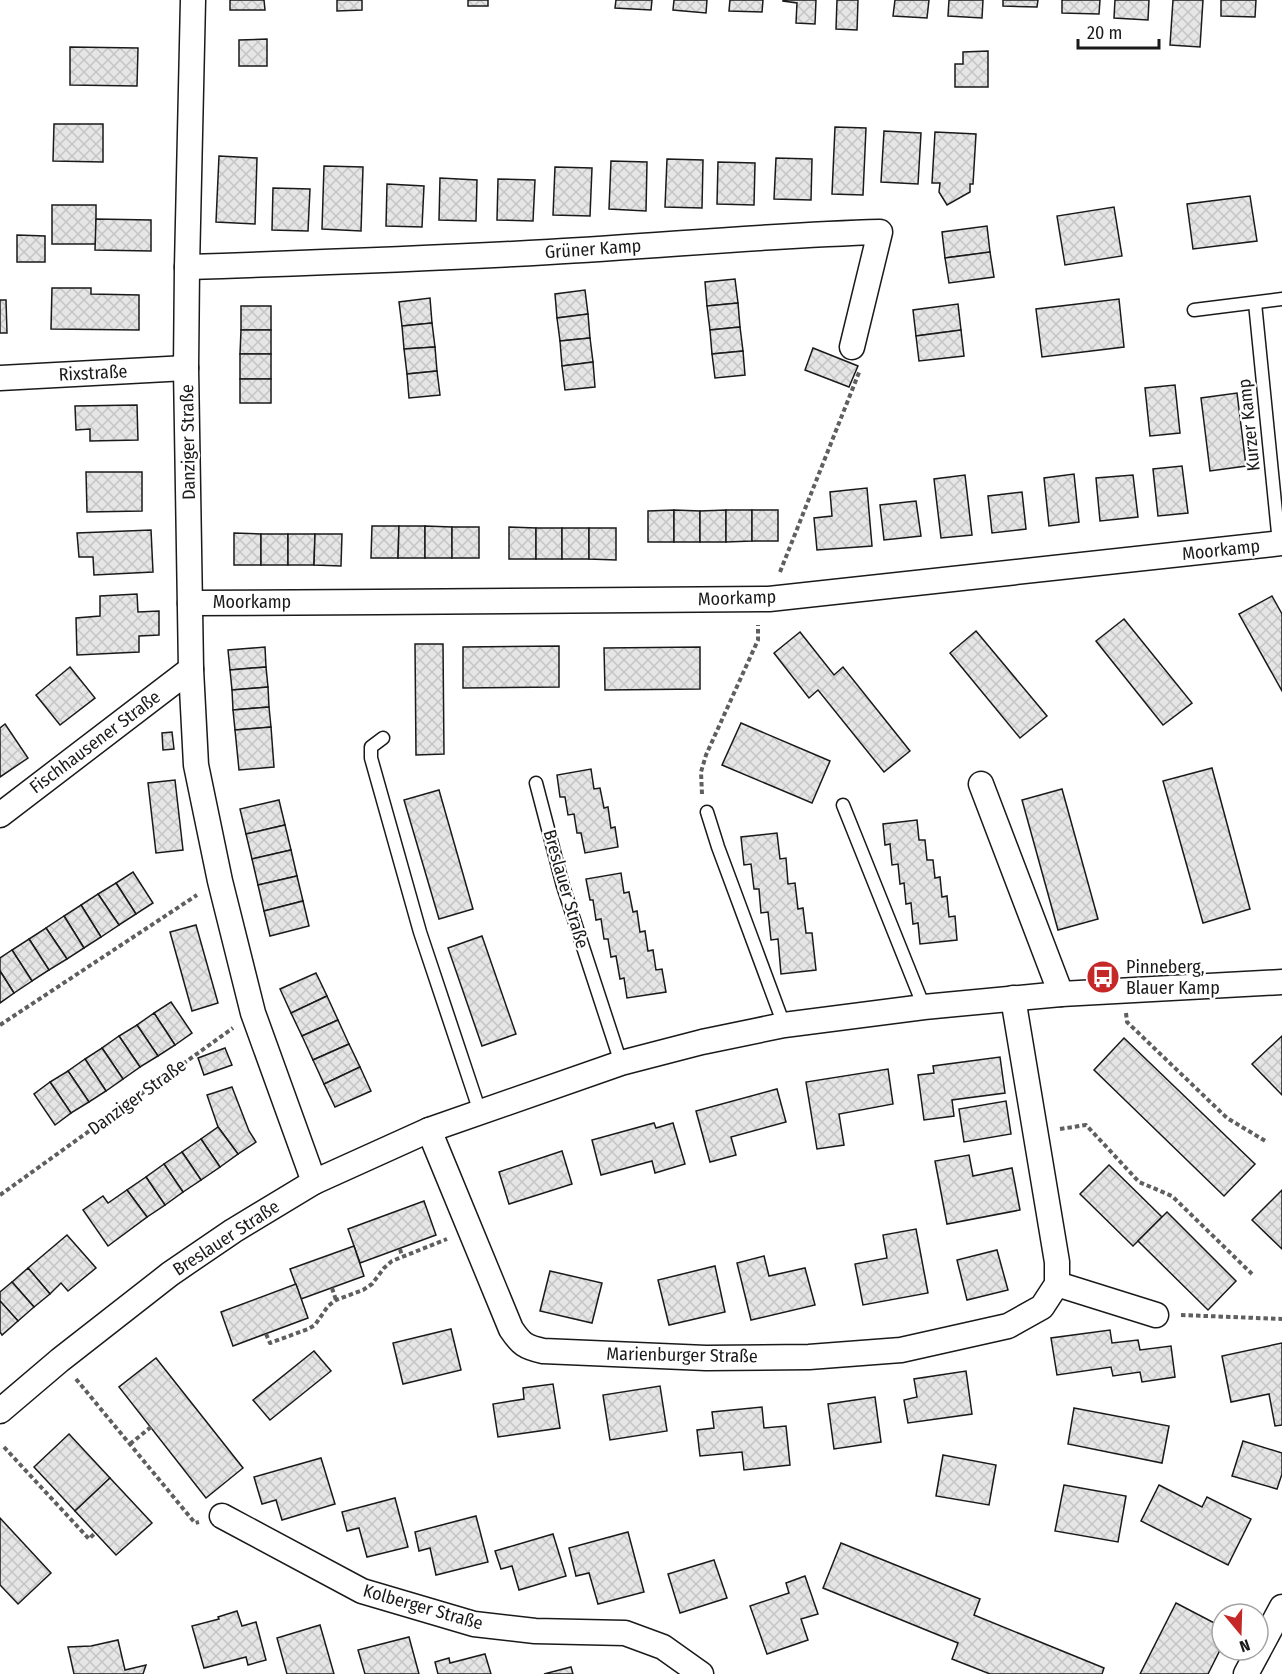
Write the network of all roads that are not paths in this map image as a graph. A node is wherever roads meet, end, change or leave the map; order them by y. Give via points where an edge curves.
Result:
1 (193, 0) edge
2 (187, 267) junction
3 (1282, 299) edge
4 (1255, 303) junction
5 (1194, 310) dead end
6 (852, 348) dead end
7 (186, 368) junction
8 (0, 378) edge
9 (1280, 543) edge
10 (190, 603) junction
11 (191, 669) junction
12 (383, 738) dead end
13 (536, 783) dead end
14 (981, 784) dead end
15 (843, 805) dead end
16 (707, 812) road end
17 (0, 815) edge
18 (1282, 982) edge
19 (1061, 994) junction
20 (1013, 998) junction
21 (924, 1006) junction
22 (783, 1025) junction
23 (621, 1063) junction
24 (480, 1112) junction
25 (429, 1130) junction
26 (314, 1182) junction
27 (1057, 1284) junction
28 (1156, 1315) road end
29 (0, 1411) edge
30 (222, 1516) road end
31 (1282, 1607) edge
32 (701, 1674) edge
33 (1246, 1674) edge

1 - 2 street, Danziger Straße
2 - 6 street, Grüner Kamp via 399,260 880,232
2 - 7 street, Danziger Straße
3 - 4 lane
4 - 5 lane
4 - 9 lane, Kurzer Kamp
7 - 8 street, Rixstraße
7 - 10 street, Danziger Straße
9 - 10 street, Moorkamp via 764,599
10 - 11 street, Danziger Straße
11 - 17 street, Fischhausener Straße
11 - 26 street, Danziger Straße via 196,765 220,881 253,1013
12 - 24 lane via 370,747 371,758 420,932
13 - 23 lane, Breslauer Straße via 563,886
14 - 19 street
15 - 21 lane
16 - 22 lane
18 - 19 street, Breslauer Straße
19 - 20 street, Breslauer Straße
20 - 21 street, Breslauer Straße
20 - 27 street via 1057,1262
21 - 22 street, Breslauer Straße
22 - 23 street, Breslauer Straße
23 - 24 street, Breslauer Straße
24 - 25 street, Breslauer Straße
25 - 26 street, Breslauer Straße
25 - 27 street, Marienburger Straße via 511,1329 529,1348 718,1358 901,1350 1008,1326 1042,1307
26 - 29 street, Breslauer Straße via 170,1274
27 - 28 street
30 - 32 street, Kolberger Straße via 362,1591 474,1624 535,1631 625,1633 663,1647
31 - 33 street

